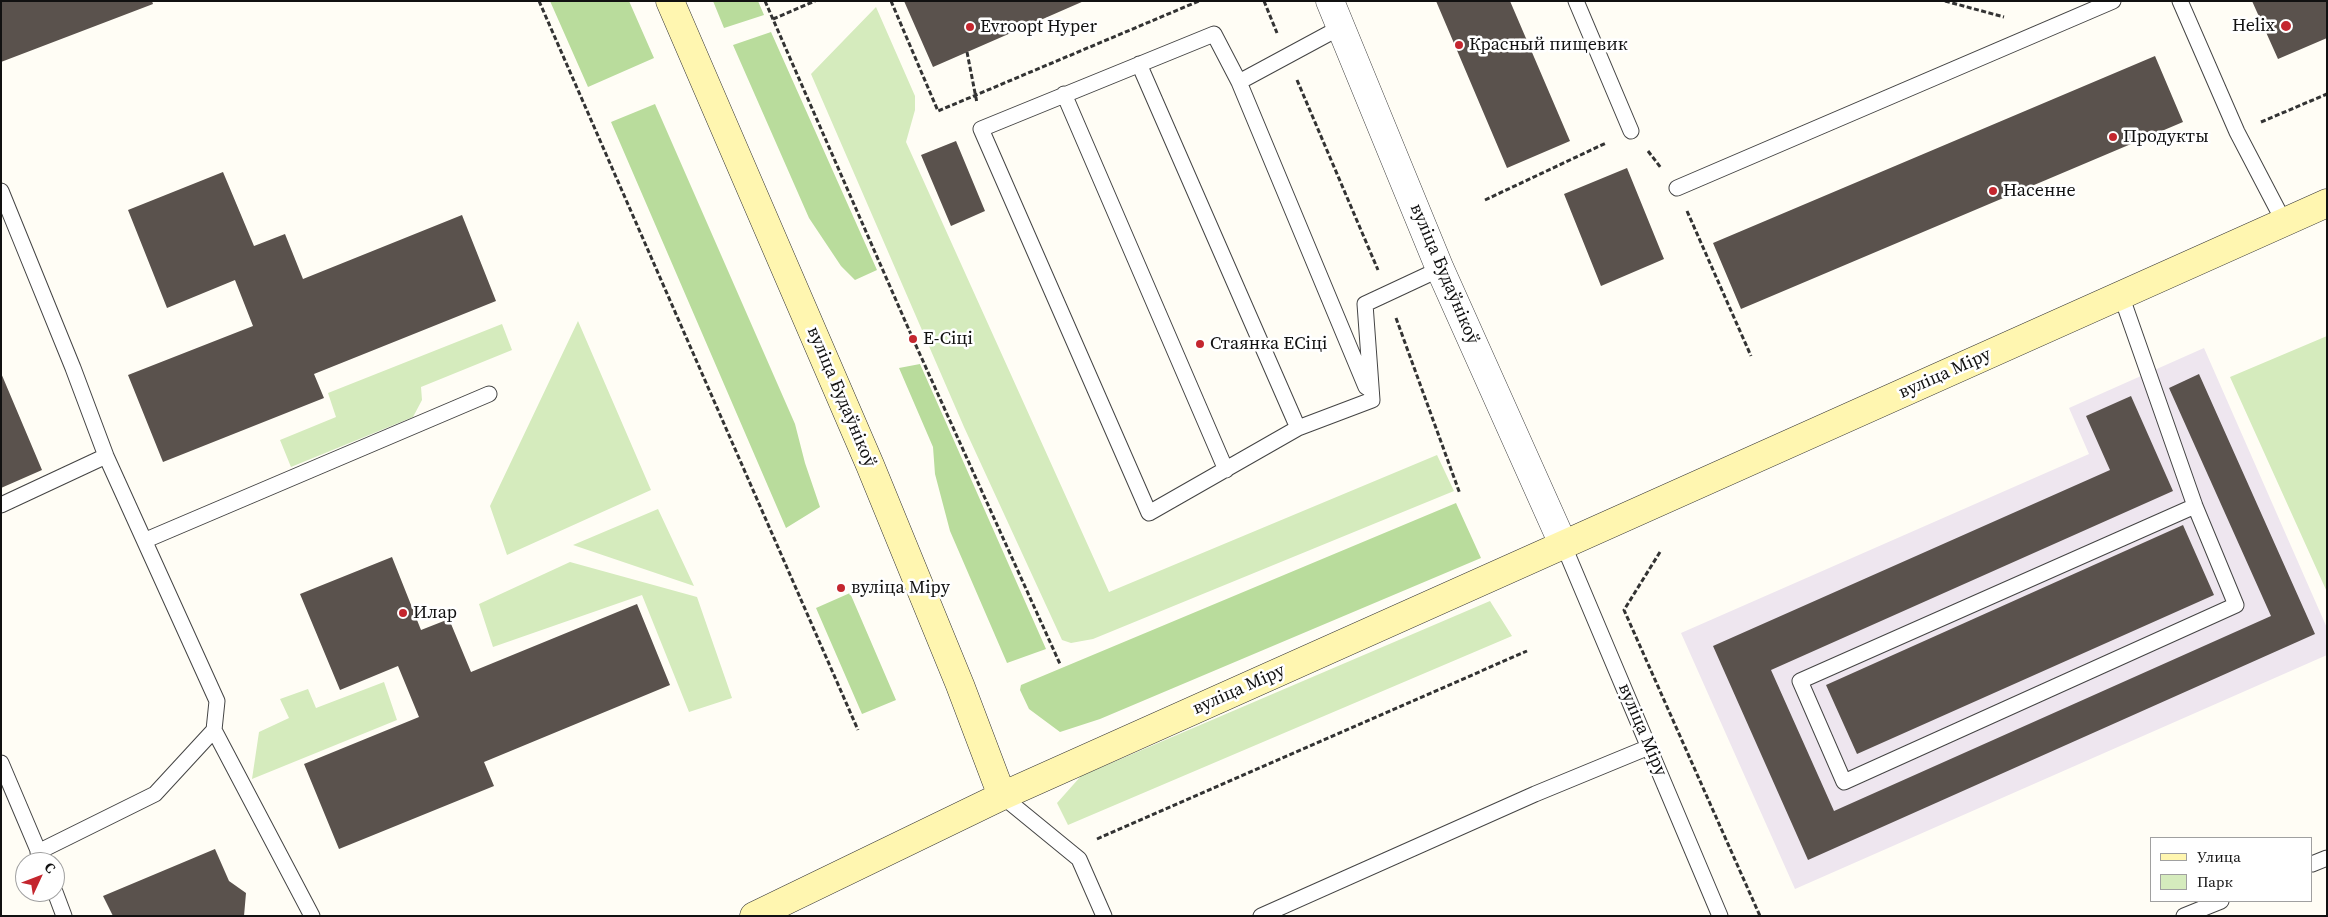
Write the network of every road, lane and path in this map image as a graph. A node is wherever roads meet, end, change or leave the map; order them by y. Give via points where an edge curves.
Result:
1 (539, 1) edge
2 (670, 1) edge
3 (765, 1) edge
4 (815, 1) edge
5 (891, 1) edge
6 (1199, 1) edge
7 (1264, 1) edge
8 (1330, 1) edge
9 (1576, 1) edge
10 (1945, 1) edge
11 (2113, 1) edge
12 (2180, 1) edge
13 (773, 19) junction
14 (1341, 27) junction
15 (2051, 30) junction
16 (967, 52) dead end
17 (1287, 56) junction
18 (1139, 64) junction
19 (1239, 82) junction
20 (1064, 94) junction
21 (2327, 94) edge
22 (975, 95) junction
23 (981, 129) junction
24 (1632, 131) junction
25 (2237, 132) junction
26 (1677, 188) junction
27 (1, 191) edge
28 (1485, 200) dead end
29 (2327, 203) edge
30 (2284, 222) junction
31 (1440, 268) junction
32 (1388, 293) junction
33 (2120, 295) junction
34 (1751, 356) dead end
35 (489, 394) dead end
36 (1372, 400) junction
37 (1298, 428) junction
38 (106, 456) junction
39 (1226, 470) junction
40 (1460, 494) dead end
41 (1, 505) edge
42 (2195, 506) junction
43 (146, 540) junction
44 (1563, 544) junction
45 (1660, 552) dead end
46 (1527, 651) dead end
47 (1060, 664) dead end
48 (214, 730) junction
49 (858, 730) dead end
50 (1649, 747) junction
51 (1, 763) edge
52 (1002, 796) junction
53 (1069, 851) junction
54 (38, 852) edge
55 (49, 852) edge
56 (2327, 858) edge
57 (2313, 864) edge
58 (58, 902) edge
59 (2219, 902) edge
60 (758, 915) edge
61 (64, 916) edge
62 (312, 916) edge
63 (1104, 916) edge
64 (1261, 916) edge
65 (1720, 916) edge
66 (1760, 916) edge
67 (2184, 916) edge

1 - 49 path
2 - 52 main road, вуліца Будаўнікоў via 870,465
3 - 13 path
4 - 13 path
5 - 22 path via 938,111
6 - 22 path
7 - 17 path
8 - 14 street, вуліца Будаўнікоў
9 - 24 lane
10 - 15 path
11 - 15 lane
12 - 25 lane
13 - 47 path
14 - 17 lane
14 - 31 street, вуліца Будаўнікоў
15 - 26 lane
16 - 22 path
17 - 19 lane
17 - 32 path
18 - 19 lane via 1214,34
18 - 20 lane
18 - 37 lane
19 - 36 lane
20 - 23 lane
20 - 39 lane
21 - 25 path
22 - 23 path
23 - 39 lane via 1149,513
24 - 26 path
24 - 28 path
25 - 30 lane
26 - 34 path
27 - 38 lane
29 - 30 main road, вуліца Міру
30 - 33 main road, вуліца Міру
31 - 32 lane
31 - 44 street, вуліца Будаўнікоў
32 - 36 lane via 1364,304
32 - 40 path
33 - 42 lane
33 - 44 main road, вуліца Міру
35 - 43 lane
36 - 37 lane
37 - 39 lane
38 - 41 lane
38 - 43 lane
42 - 42 lane via 2236,605 1844,782 1800,681
43 - 48 lane via 217,701
44 - 50 lane, вуліца Міру
44 - 52 main road, вуліца Міру
45 - 66 path via 1624,610
46 - 53 path
48 - 55 lane via 155,794
48 - 62 lane
50 - 64 lane
50 - 65 lane, вуліца Міру
51 - 54 lane
52 - 53 lane
52 - 60 main road, вуліца Міру
53 - 63 lane via 1079,859
56 - 57 lane
58 - 61 lane
59 - 67 lane

